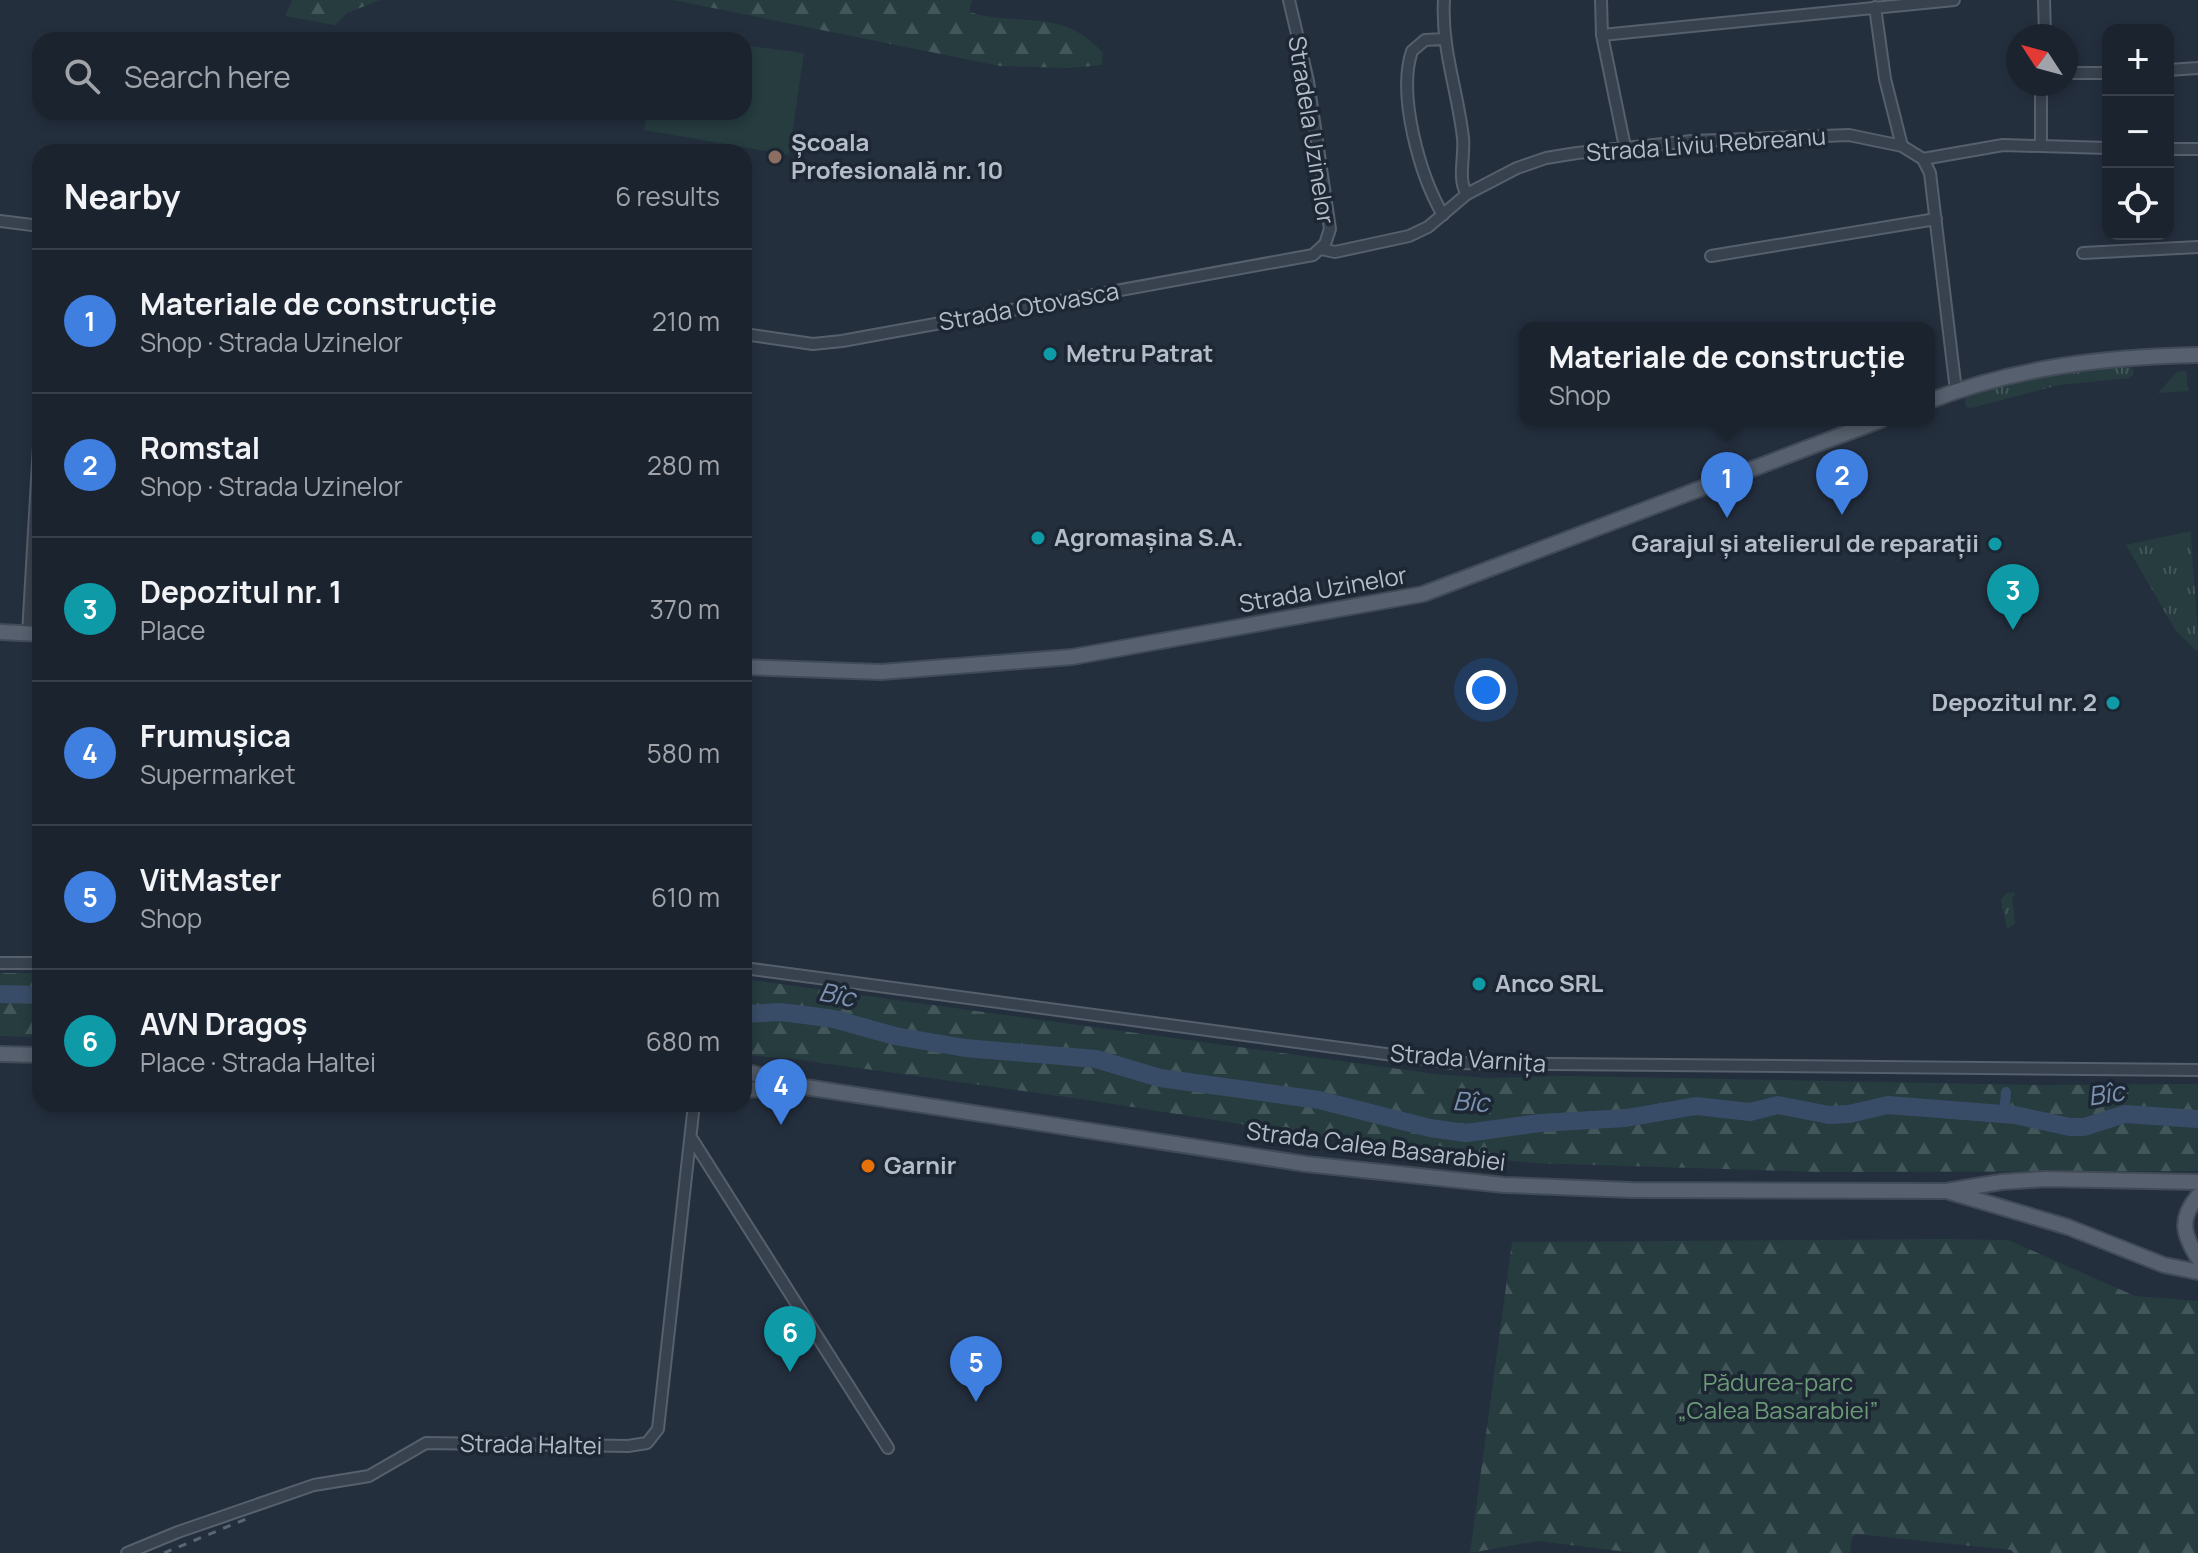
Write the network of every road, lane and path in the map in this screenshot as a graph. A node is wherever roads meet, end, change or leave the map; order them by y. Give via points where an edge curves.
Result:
1 (1289, 0) edge
2 (1444, 0) edge
3 (1601, 0) edge
4 (1954, 0) edge
5 (2044, 0) edge
6 (1875, 7) junction
7 (2045, 24) edge
8 (1602, 35) junction
9 (1444, 39) junction
10 (2198, 68) edge
11 (2174, 70) edge
12 (2078, 73) edge
13 (2102, 73) edge
14 (2041, 96) edge
15 (1902, 146) junction
16 (2041, 146) junction
17 (1625, 147) junction
18 (2102, 148) edge
19 (2174, 149) edge
20 (2198, 149) edge
21 (1923, 159) junction
22 (1467, 194) junction
23 (1443, 215) junction
24 (1936, 219) junction
25 (0, 221) edge
26 (32, 225) edge
27 (2198, 247) edge
28 (1317, 252) junction
29 (2083, 253) dead end
30 (1711, 256) dead end
31 (752, 335) edge
32 (2198, 355) edge
33 (1956, 391) junction
34 (1935, 399) edge
35 (1865, 426) edge
36 (0, 632) edge
37 (32, 634) edge
38 (752, 667) edge
39 (0, 963) edge
40 (32, 963) edge
41 (752, 969) edge
42 (0, 1054) edge
43 (32, 1055) edge
44 (2198, 1070) edge
45 (752, 1073) edge
46 (805, 1087) junction
47 (752, 1090) edge
48 (694, 1112) edge
49 (692, 1139) junction
50 (2198, 1182) edge
51 (1946, 1191) junction
52 (2198, 1196) edge
53 (2198, 1258) edge
54 (2198, 1272) edge
55 (888, 1448) dead end
56 (127, 1553) edge

1 - 28 street, Stradela Uzinelor via 1308,81 1330,229
2 - 9 street
3 - 8 street
4 - 6 street
5 - 7 street
6 - 8 street
6 - 15 street
8 - 17 street
9 - 22 street via 1463,136 1462,187
9 - 23 street via 1418,44 1408,60 1407,79 1424,172
10 - 11 street
12 - 13 street
14 - 16 street
15 - 17 street, Strada Liviu Rebreanu via 1849,135
15 - 21 street, Strada Liviu Rebreanu
16 - 18 street
16 - 21 street via 2003,145
17 - 22 street, Strada Liviu Rebreanu via 1546,158
19 - 20 street
21 - 24 street
22 - 23 street, Strada Liviu Rebreanu
23 - 28 street, Strada Liviu Rebreanu via 1409,236
24 - 30 street
24 - 33 street
25 - 26 street
27 - 29 street
28 - 31 street, Strada Otovasca via 842,341 813,344
32 - 33 main road via 2098,359
33 - 34 main road
35 - 38 main road, Strada Uzinelor via 1423,594 1072,657 881,672
36 - 37 main road
39 - 40 street
41 - 44 street, Strada Varnița via 1453,1063
42 - 43 main road
45 - 46 main road, Strada Calea Basarabiei
46 - 47 main road, Strada Calea Basarabiei
46 - 51 main road, Strada Calea Basarabiei via 1432,1179 1631,1190
48 - 49 street, Strada Haltei
49 - 55 street
49 - 56 street, Strada Haltei via 658,1429 647,1443 426,1443 369,1476 314,1485
50 - 51 main road, Strada Calea Basarabiei via 2045,1179
51 - 54 main road, Strada Calea Basarabiei
52 - 53 main road via 2184,1228

